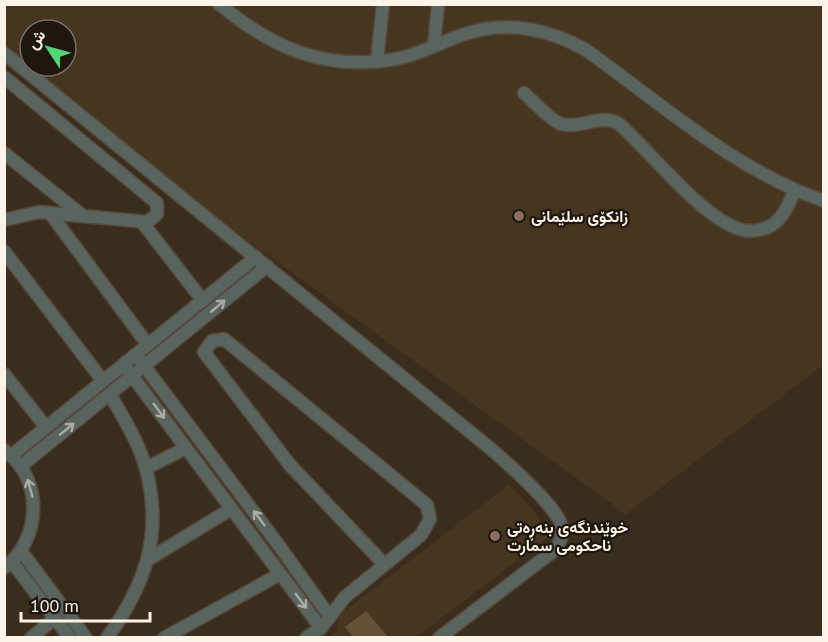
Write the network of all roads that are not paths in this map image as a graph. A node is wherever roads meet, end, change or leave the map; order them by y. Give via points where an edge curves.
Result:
1 (219, 4) edge
2 (383, 4) edge
3 (438, 4) edge
4 (434, 46) junction
5 (4, 52) edge
6 (377, 61) junction
7 (4, 77) edge
8 (524, 93) dead end
9 (4, 153) edge
10 (795, 190) junction
11 (824, 201) edge
12 (50, 213) junction
13 (85, 217) junction
14 (4, 220) edge
15 (142, 222) junction
16 (4, 251) edge
17 (256, 257) junction
18 (267, 266) junction
19 (229, 280) junction
20 (238, 290) junction
21 (203, 301) junction
22 (148, 345) junction
23 (136, 355) junction
24 (124, 365) junction
25 (145, 366) junction
26 (4, 374) edge
27 (133, 376) junction
28 (104, 381) junction
29 (110, 394) junction
30 (46, 428) junction
31 (186, 448) junction
32 (8, 452) edge
33 (21, 466) junction
34 (146, 468) junction
35 (231, 509) junction
36 (280, 547) junction
37 (21, 551) junction
38 (266, 556) junction
39 (149, 559) junction
40 (384, 564) junction
41 (8, 565) edge
42 (280, 574) junction
43 (330, 617) junction
44 (55, 618) junction
45 (321, 628) junction
46 (31, 638) edge
47 (69, 638) edge
48 (86, 638) edge
49 (107, 638) edge
50 (164, 638) edge
51 (306, 638) edge
52 (439, 638) edge

1 - 6 street via 249,28 301,55 337,62
2 - 6 street
3 - 4 street
4 - 6 street
4 - 10 street via 467,33 504,26 567,39 728,153
5 - 17 street
7 - 15 street via 157,203 157,214
8 - 10 street via 562,124 608,119 618,123 712,213 738,229 760,230 775,223
9 - 13 street
10 - 11 street
12 - 13 street
12 - 14 street
12 - 22 street
13 - 15 street
15 - 21 street
16 - 28 street
17 - 18 street
17 - 19 street
18 - 20 street
18 - 52 street via 507,463 560,522 562,536 552,554
19 - 20 street
19 - 21 street
25 -> 20 street
21 - 22 street
22 - 23 street
23 - 24 street
23 - 25 street
24 - 27 street
24 - 28 street
25 - 27 street
36 -> 25 street
26 - 30 street
27 - 29 street
27 -> 31 street
28 - 30 street
33 -> 29 street
29 - 34 street
30 - 32 street
31 - 34 street
31 - 35 street
32 - 33 street
37 -> 33 street via 34,518 34,500
34 - 39 street via 152,518
35 - 38 street
35 - 39 street
36 - 38 street
36 - 43 street
37 - 41 street
37 - 48 street
38 - 42 street
39 - 49 street via 134,598
40 - 40 street via 421,535 430,519 427,505 224,339 213,341 204,352 290,465
40 - 43 street via 345,597
41 - 44 street
42 -> 45 street
42 - 50 street
43 - 45 street
44 - 46 street
44 - 47 street
45 - 51 street

